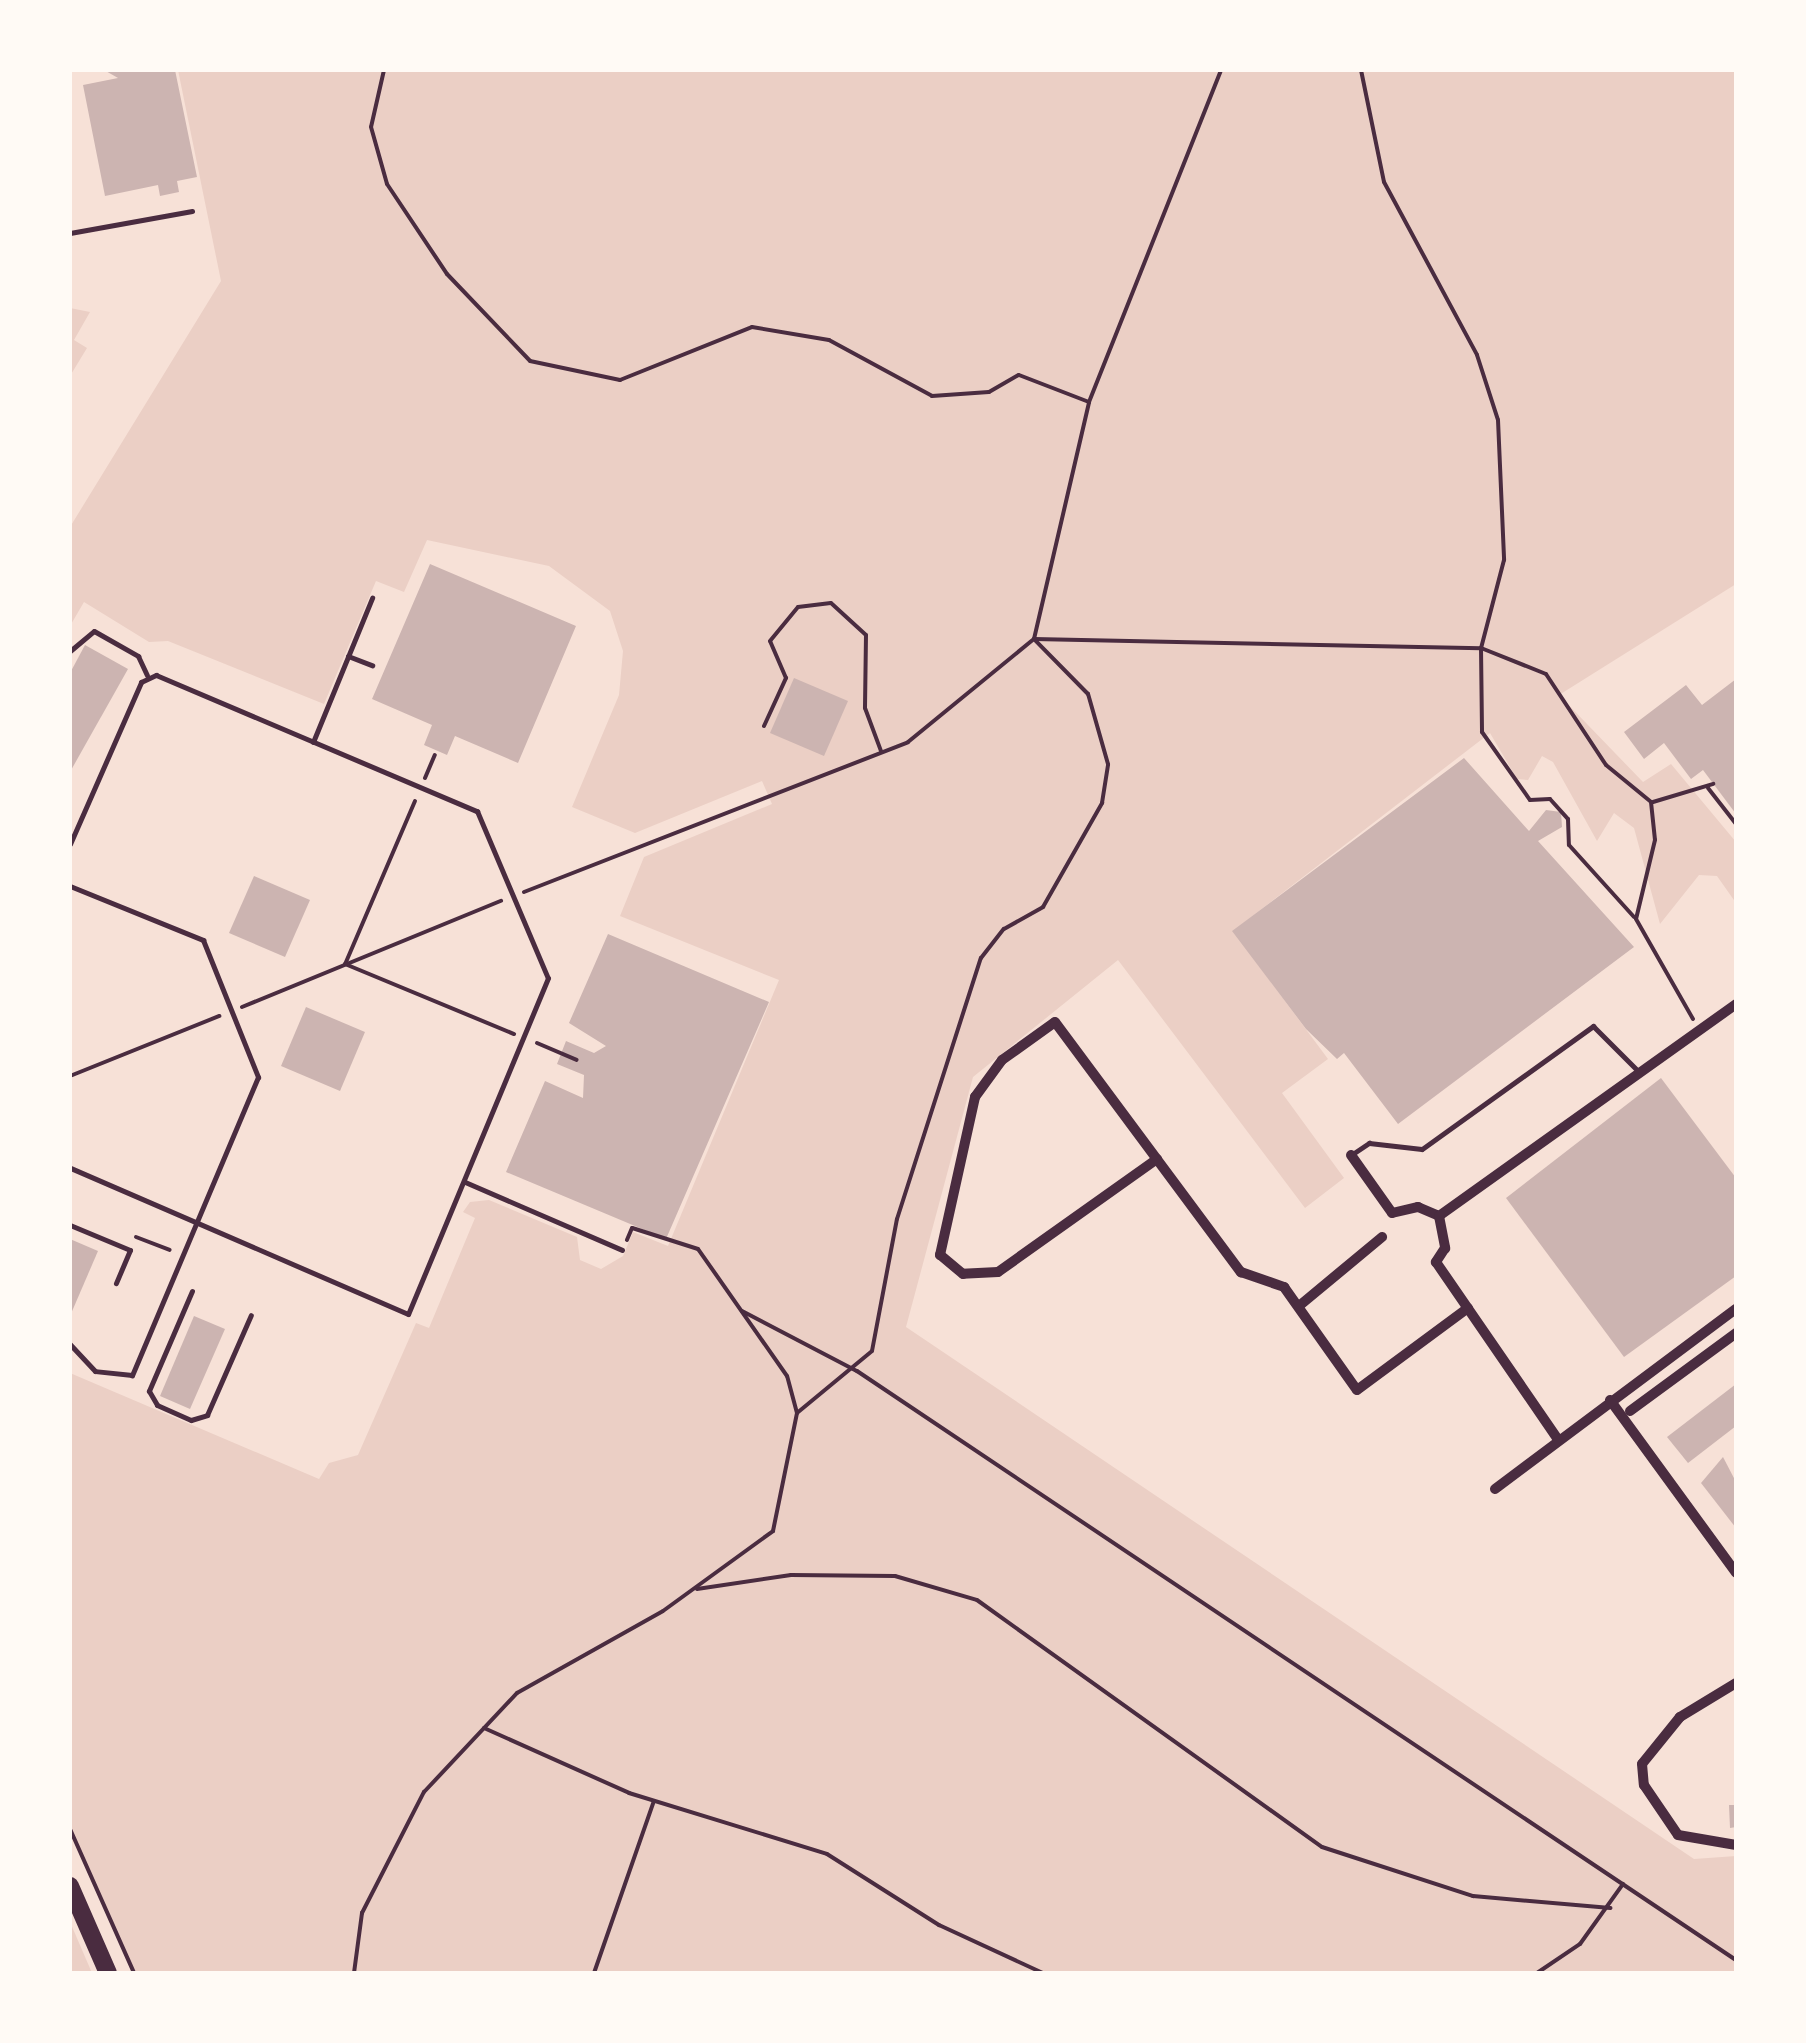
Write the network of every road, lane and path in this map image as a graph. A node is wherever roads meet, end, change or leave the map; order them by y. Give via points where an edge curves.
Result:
1 (384, 70) edge
2 (1222, 70) edge
3 (1361, 70) edge
4 (192, 211) dead end
5 (70, 233) edge
6 (1089, 402) junction
7 (372, 598) dead end
8 (1034, 639) junction
9 (1481, 648) junction
10 (70, 651) edge
11 (348, 656) junction
12 (372, 664) dead end
13 (146, 675) junction
14 (764, 726) dead end
15 (313, 742) junction
16 (881, 750) junction
17 (435, 755) dead end
18 (422, 786) junction
19 (1651, 802) junction
20 (1736, 824) edge
21 (70, 844) edge
22 (70, 886) edge
23 (512, 897) junction
24 (1636, 919) junction
25 (346, 964) junction
26 (1736, 1004) edge
27 (234, 1010) junction
28 (1698, 1026) junction
29 (526, 1039) junction
30 (577, 1060) dead end
31 (1638, 1071) junction
32 (70, 1076) edge
33 (1351, 1155) joint
34 (1156, 1159) junction
35 (70, 1168) edge
36 (464, 1182) junction
37 (1439, 1216) junction
38 (196, 1223) junction
39 (70, 1225) edge
40 (1382, 1237) dead end
41 (622, 1250) joint
42 (116, 1283) dead end
43 (192, 1292) dead end
44 (1299, 1306) junction
45 (1468, 1308) junction
46 (1736, 1309) edge
47 (742, 1311) junction
48 (251, 1315) dead end
49 (1736, 1333) edge
50 (70, 1344) edge
51 (857, 1370) junction
52 (1610, 1400) junction
53 (1630, 1411) dead end
54 (797, 1413) junction
55 (1557, 1438) junction
56 (1495, 1490) dead end
57 (1736, 1573) edge
58 (693, 1590) junction
59 (1736, 1683) edge
60 (484, 1728) junction
61 (654, 1801) junction
62 (70, 1829) edge
63 (1736, 1845) edge
64 (1623, 1884) junction
65 (70, 1886) edge
66 (1610, 1908) junction
67 (1736, 1960) edge
68 (108, 1973) edge
69 (134, 1973) edge
70 (354, 1973) edge
71 (594, 1973) edge
72 (1043, 1973) edge
73 (1538, 1973) edge

1 - 6 path via 371,121 387,184 447,274 530,361 620,380 752,327 828,340 932,396 989,392 1018,374
2 - 6 path
3 - 9 path via 1384,182 1477,355 1498,420 1503,578
4 - 5 lane
6 - 8 path
7 - 11 lane
8 - 9 path
8 - 16 path via 944,720
8 - 51 path via 1088,694 1106,748 1105,792 1043,907 1004,929 981,958 897,1219 884,1317
9 - 19 path via 1546,674 1606,765
9 - 24 path via 1482,732 1530,800 1550,800 1568,819 1569,845
10 - 13 lane via 94,630 138,656
11 - 12 lane
11 - 15 lane
13 - 15 lane
13 - 21 lane
14 - 16 path via 786,678 770,642 798,607 831,604 866,635 865,708
15 - 18 lane
16 - 23 path
17 - 18 path
18 - 23 lane via 477,810
18 - 25 path
19 - 20 path via 1710,786
19 - 24 path via 1654,840
22 - 27 lane via 203,940
23 - 25 path
23 - 29 lane via 548,978
24 - 28 path
25 - 27 path
25 - 29 path
26 - 28 street
27 - 32 path
27 - 38 lane via 258,1077
28 - 31 street
29 - 30 path
29 - 36 lane
31 - 33 lane via 1593,1026 1422,1149 1369,1143
31 - 37 street
33 - 37 street via 1392,1214 1418,1206
34 - 34 street via 981,1279 949,1268 936,1246 975,1097 1002,1060 1055,1022
34 - 44 street via 1241,1272 1284,1287
35 - 38 lane
36 - 38 lane via 408,1314
36 - 41 lane
37 - 45 street via 1445,1248 1436,1262
38 - 50 lane via 132,1376 116,1380
39 - 42 lane via 130,1250
40 - 44 street
41 - 47 path via 632,1228 698,1249
43 - 48 lane via 149,1391 156,1405 191,1420 207,1415
44 - 45 street via 1358,1390
45 - 55 street
46 - 52 street
47 - 51 path
47 - 54 path via 787,1376
49 - 53 street
51 - 54 path
51 - 64 path
52 - 55 street
52 - 57 street
54 - 58 path via 773,1531
55 - 56 street
58 - 60 path via 517,1693
58 - 66 path via 791,1575 895,1576 977,1600 1322,1847 1473,1896
59 - 63 street via 1680,1717 1642,1764 1644,1784 1678,1835
60 - 61 path
60 - 70 path via 424,1792 362,1913
61 - 71 path
61 - 72 path via 827,1854 939,1925
62 - 69 path
64 - 66 path
64 - 67 path
65 - 68 highway
66 - 73 path

